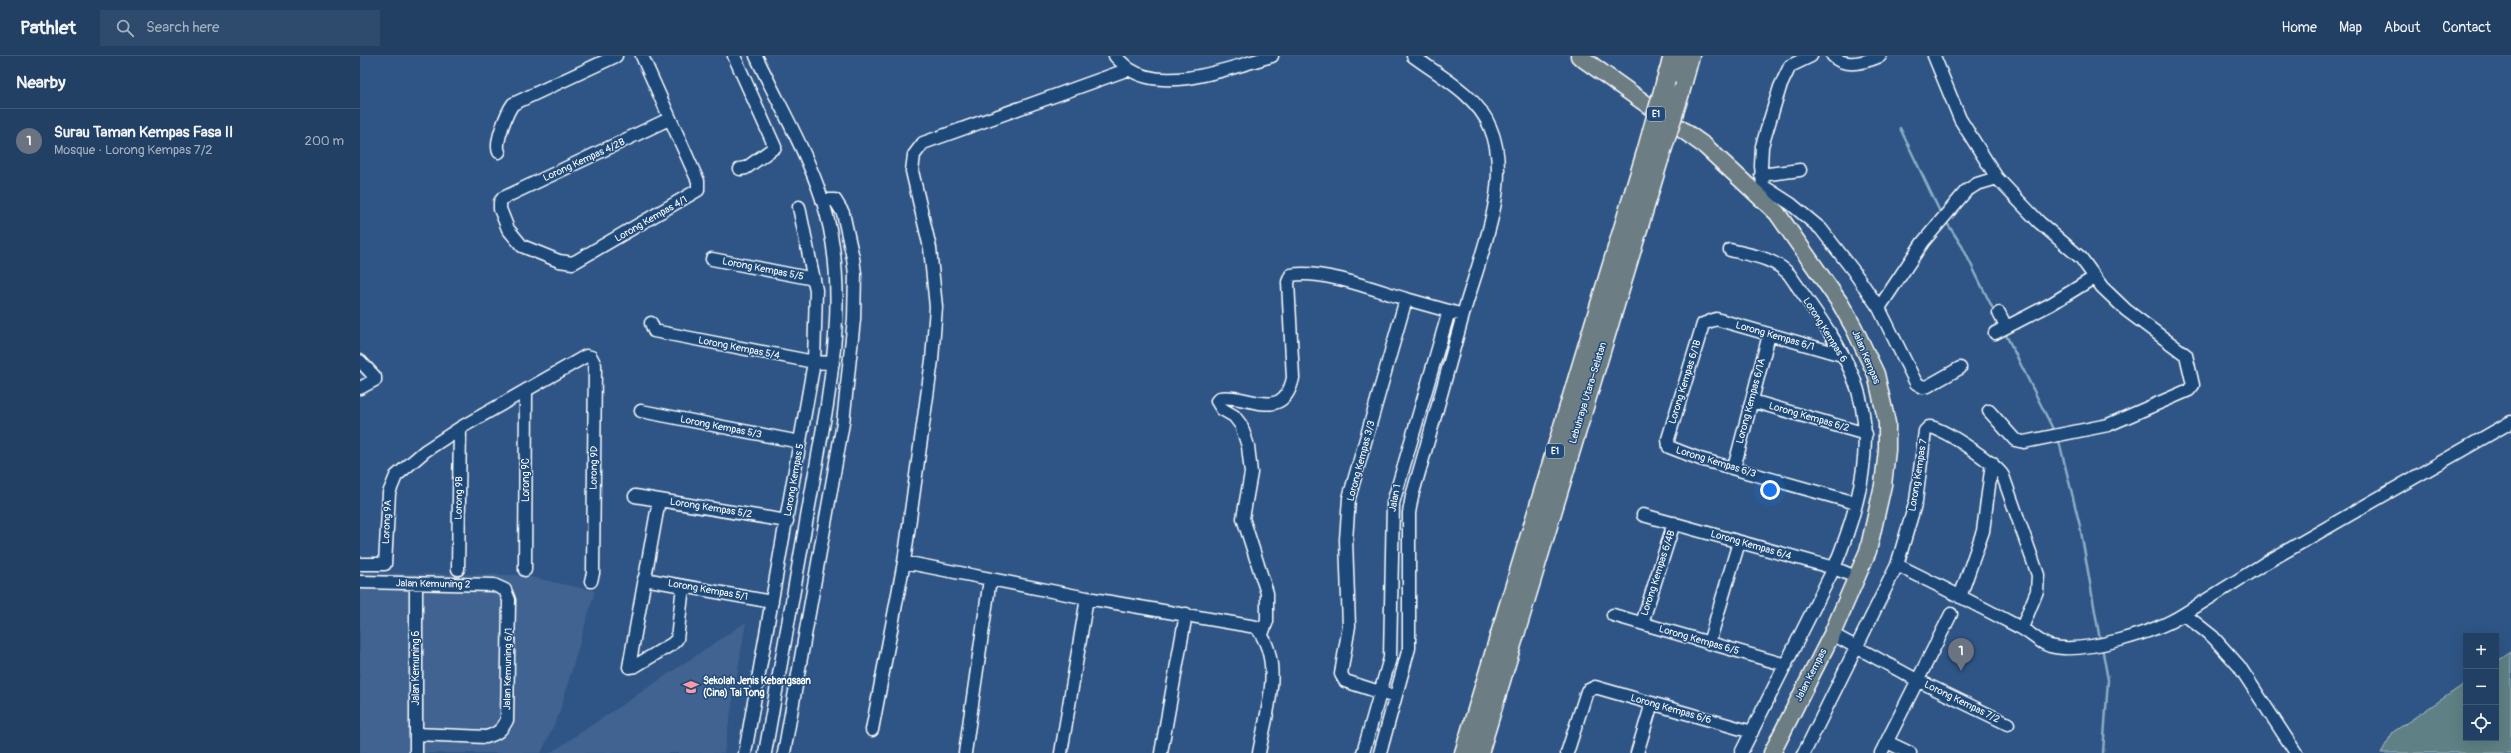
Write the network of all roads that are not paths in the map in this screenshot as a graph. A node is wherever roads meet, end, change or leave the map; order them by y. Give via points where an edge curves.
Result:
1 (616, 56) edge
2 (642, 56) edge
3 (751, 56) edge
4 (756, 56) edge
5 (1115, 56) edge
6 (1272, 56) edge
7 (1413, 56) edge
8 (1579, 56) edge
9 (1673, 56) edge
10 (1690, 56) edge
11 (1810, 56) edge
12 (1833, 56) edge
13 (1880, 56) edge
14 (1934, 56) edge
15 (735, 59) edge
16 (1129, 69) junction
17 (669, 119) junction
18 (499, 152) dead end
19 (1653, 155) junction
20 (740, 169) dead end
21 (1800, 170) dead end
22 (1996, 178) junction
23 (1760, 185) junction
24 (822, 200) junction
25 (799, 207) dead end
26 (515, 238) joint
27 (1730, 250) dead end
28 (712, 259) dead end
29 (2095, 277) junction
30 (814, 279) junction
31 (1406, 299) junction
32 (1880, 308) junction
33 (1449, 311) junction
34 (1999, 313) dead end
35 (1463, 315) junction
36 (1708, 320) joint
37 (651, 323) dead end
38 (2006, 327) junction
39 (1995, 333) dead end
40 (1769, 335) junction
41 (1842, 355) junction
42 (360, 361) edge
43 (814, 362) junction
44 (833, 363) junction
45 (1960, 368) dead end
46 (360, 388) edge
47 (526, 390) junction
48 (1752, 401) junction
49 (641, 411) dead end
50 (1989, 412) dead end
51 (2511, 422) edge
52 (460, 428) junction
53 (1866, 434) junction
54 (800, 442) junction
55 (1670, 446) joint
56 (1992, 463) junction
57 (1734, 468) junction
58 (636, 496) dead end
59 (659, 500) junction
60 (1856, 502) junction
61 (1643, 515) dead end
62 (787, 521) junction
63 (1674, 523) junction
64 (1739, 542) junction
65 (904, 562) junction
66 (360, 564) edge
67 (1897, 565) junction
68 (1834, 568) junction
69 (458, 569) dead end
70 (525, 570) dead end
71 (1858, 578) junction
72 (644, 579) junction
73 (990, 579) junction
74 (591, 580) dead end
75 (360, 582) edge
76 (416, 583) junction
77 (683, 586) junction
78 (505, 590) joint
79 (1960, 596) junction
80 (1087, 598) junction
81 (772, 602) junction
82 (1186, 614) junction
83 (1951, 614) dead end
84 (2184, 614) junction
85 (1613, 615) dead end
86 (1642, 623) junction
87 (2022, 628) junction
88 (1262, 634) junction
89 (1832, 634) junction
90 (1709, 643) junction
91 (1857, 648) junction
92 (1786, 665) junction
93 (1917, 680) junction
94 (1381, 692) junction
95 (1395, 697) junction
96 (1652, 703) junction
97 (2008, 724) dead end
98 (872, 730) dead end
99 (1752, 732) junction
100 (416, 734) junction
101 (1887, 742) junction
102 (416, 753) edge
103 (745, 753) edge
104 (765, 753) edge
105 (784, 753) edge
106 (965, 753) edge
107 (1061, 753) edge
108 (1161, 753) edge
109 (1259, 753) edge
110 (1363, 753) edge
111 (1380, 753) edge
112 (1464, 753) edge
113 (1479, 753) edge
114 (1567, 753) edge
115 (1637, 753) edge
116 (1741, 753) edge
117 (1772, 753) edge
118 (1804, 753) edge
119 (1881, 753) edge
120 (1910, 753) edge
121 (2296, 753) edge

1 - 18 street via 513,104 507,113 497,146
2 - 17 street, Lorong Kempas 4/1
3 - 15 street
4 - 24 street via 814,176
5 - 16 street
6 - 16 street via 1170,80 1152,78
7 - 35 street via 1475,103 1490,125 1496,146 1495,198 1478,271
8 - 23 main road, Jalan Kempas
9 - 19 highway, Lebuhraya Utara–Selatan / E1, bridge via 1666,80
10 - 19 highway, Lebuhraya Utara–Selatan / E1, bridge via 1680,93
11 - 23 street via 1795,63 1786,72 1762,146
12 - 13 street via 1839,61 1851,63
14 - 22 street via 1960,119
15 - 20 street via 775,147 757,161
16 - 65 street via 923,143 914,155 912,171 930,248 936,307 932,360
17 - 26 street, Lorong Kempas 4/2B via 503,198 500,202 505,221
17 - 26 street, Lorong Kempas 4/1 via 698,181 696,193 573,263 559,261 522,246
19 - 112 highway, Lebuhraya Utara–Selatan / E1
19 - 113 highway, Lebuhraya Utara–Selatan / E1
21 - 23 street
22 - 29 street via 2039,222 2081,258
22 - 32 street via 1971,187 1949,211 1915,253
23 - 32 street via 1791,204 1821,229
23 - 71 main road, Jalan Kempas via 1840,303 1868,354 1883,399 1887,423 1887,450 1883,485 1875,525
24 - 44 street via 835,266
24 - 105 street via 835,200 843,213 855,274 854,319 843,423
25 - 30 street, Lorong Kempas 5
27 - 41 street, Lorong Kempas 6 via 1781,265
28 - 30 street, Lorong Kempas 5/5
29 - 38 street
29 - 50 street via 2126,310 2186,354 2192,387 2108,425 2024,442 2015,440
30 - 43 street, Lorong Kempas 5
31 - 33 street
31 - 88 street via 1336,279 1291,275 1288,282 1293,378 1291,387 1284,396 1269,404 1231,397 1220,398 1217,401 1222,409 1234,416 1241,425 1248,446 1251,473 1242,518 1267,593 1267,621
31 - 94 street, Lorong Kempas 3/3 via 1349,498 1346,540 1349,626 1341,674 1345,681
32 - 45 street via 1919,385 1928,386
33 - 35 street
33 - 94 street, Jalan 1 via 1393,504 1390,658
34 - 38 street
35 - 95 street via 1412,496 1409,513 1409,648
36 - 40 street, Lorong Kempas 6/1 via 1716,319
36 - 55 street, Lorong Kempas 6/1B via 1703,324 1668,439
37 - 43 street, Lorong Kempas 5/4 via 654,330 659,332
38 - 39 street
40 - 41 street, Lorong Kempas 6/1
40 - 48 street, Lorong Kempas 6/1A
41 - 53 street, Lorong Kempas 6 via 1860,396
42 - 46 street via 374,374 375,380
43 - 44 street, Lorong Kempas 5/4
43 - 54 street, Lorong Kempas 5
44 - 104 street
47 - 52 street
47 - 70 street, Lorong 9C
47 - 74 street, Lorong 9D via 581,358 591,357 595,365
48 - 53 street, Lorong Kempas 6/2
48 - 57 street, Lorong Kempas 6/1A
49 - 54 street, Lorong Kempas 5/3
51 - 84 street via 2268,561
52 - 66 street, Lorong 9A via 425,451 392,481 385,564
52 - 69 street, Lorong 9B
53 - 60 street, Lorong Kempas 6 via 1863,471
54 - 62 street, Lorong Kempas 5
55 - 57 street, Lorong Kempas 6/3 via 1700,459
56 - 67 street, Lorong Kempas 7 via 1934,428 1926,429 1916,502
56 - 79 street via 1983,530
56 - 87 street, Lorong Kempas 7 via 2000,470 2006,483 2039,583
57 - 60 street, Lorong Kempas 6/3
58 - 59 street, Lorong Kempas 5/2
59 - 62 street, Lorong Kempas 5/2
59 - 72 street
60 - 68 street, Lorong Kempas 6 via 1846,539
61 - 63 street, Lorong Kempas 6/4
62 - 81 street, Lorong Kempas 5
63 - 64 street, Lorong Kempas 6/4
63 - 86 street, Lorong Kempas 6/4B
64 - 68 street, Lorong Kempas 6/4
64 - 90 street
65 - 73 street
65 - 98 street
67 - 79 street
67 - 91 street, Lorong Kempas 7
68 - 71 street, Lorong Kempas 6/4
68 - 92 street, Lorong Kempas 6
71 - 89 main road, Jalan Kempas
72 - 77 street, Lorong Kempas 5/1
72 - 77 street via 628,663 632,667 677,639
73 - 80 street
73 - 106 street
75 - 76 street, Jalan Kemuning 2
76 - 78 street, Jalan Kemuning 2 via 494,585
76 - 100 street, Jalan Kemuning 6
77 - 81 street, Lorong Kempas 5/1
78 - 100 street, Jalan Kemuning 6/1 via 509,600 507,720 504,728 496,735 486,737
79 - 87 street
80 - 82 street
80 - 107 street
81 - 103 street, Lorong Kempas 5
82 - 88 street via 1250,624
82 - 108 street
83 - 93 street
84 - 87 street via 2164,626 2088,646 2049,646
84 - 121 street via 2213,637 2239,666
85 - 86 street, Lorong Kempas 6/5
86 - 90 street, Lorong Kempas 6/5
88 - 109 street via 1273,669
89 - 91 street, Lorong Kempas 7/2
89 - 117 main road, Jalan Kempas
90 - 92 street, Lorong Kempas 6/5
91 - 93 street, Lorong Kempas 7/2
91 - 118 street, Lorong Kempas 7
92 - 99 street, Lorong Kempas 6
93 - 97 street, Lorong Kempas 7/2
93 - 101 street
94 - 95 street, Lorong Kempas 3/3
94 - 110 street, Jalan 1
95 - 111 street
96 - 99 street, Lorong Kempas 6/6
96 - 114 street, Lorong Kempas 6/6 via 1596,687 1590,688
96 - 115 street
99 - 116 street, Lorong Kempas 6
100 - 102 street, Jalan Kemuning 6
101 - 119 street
101 - 120 street

